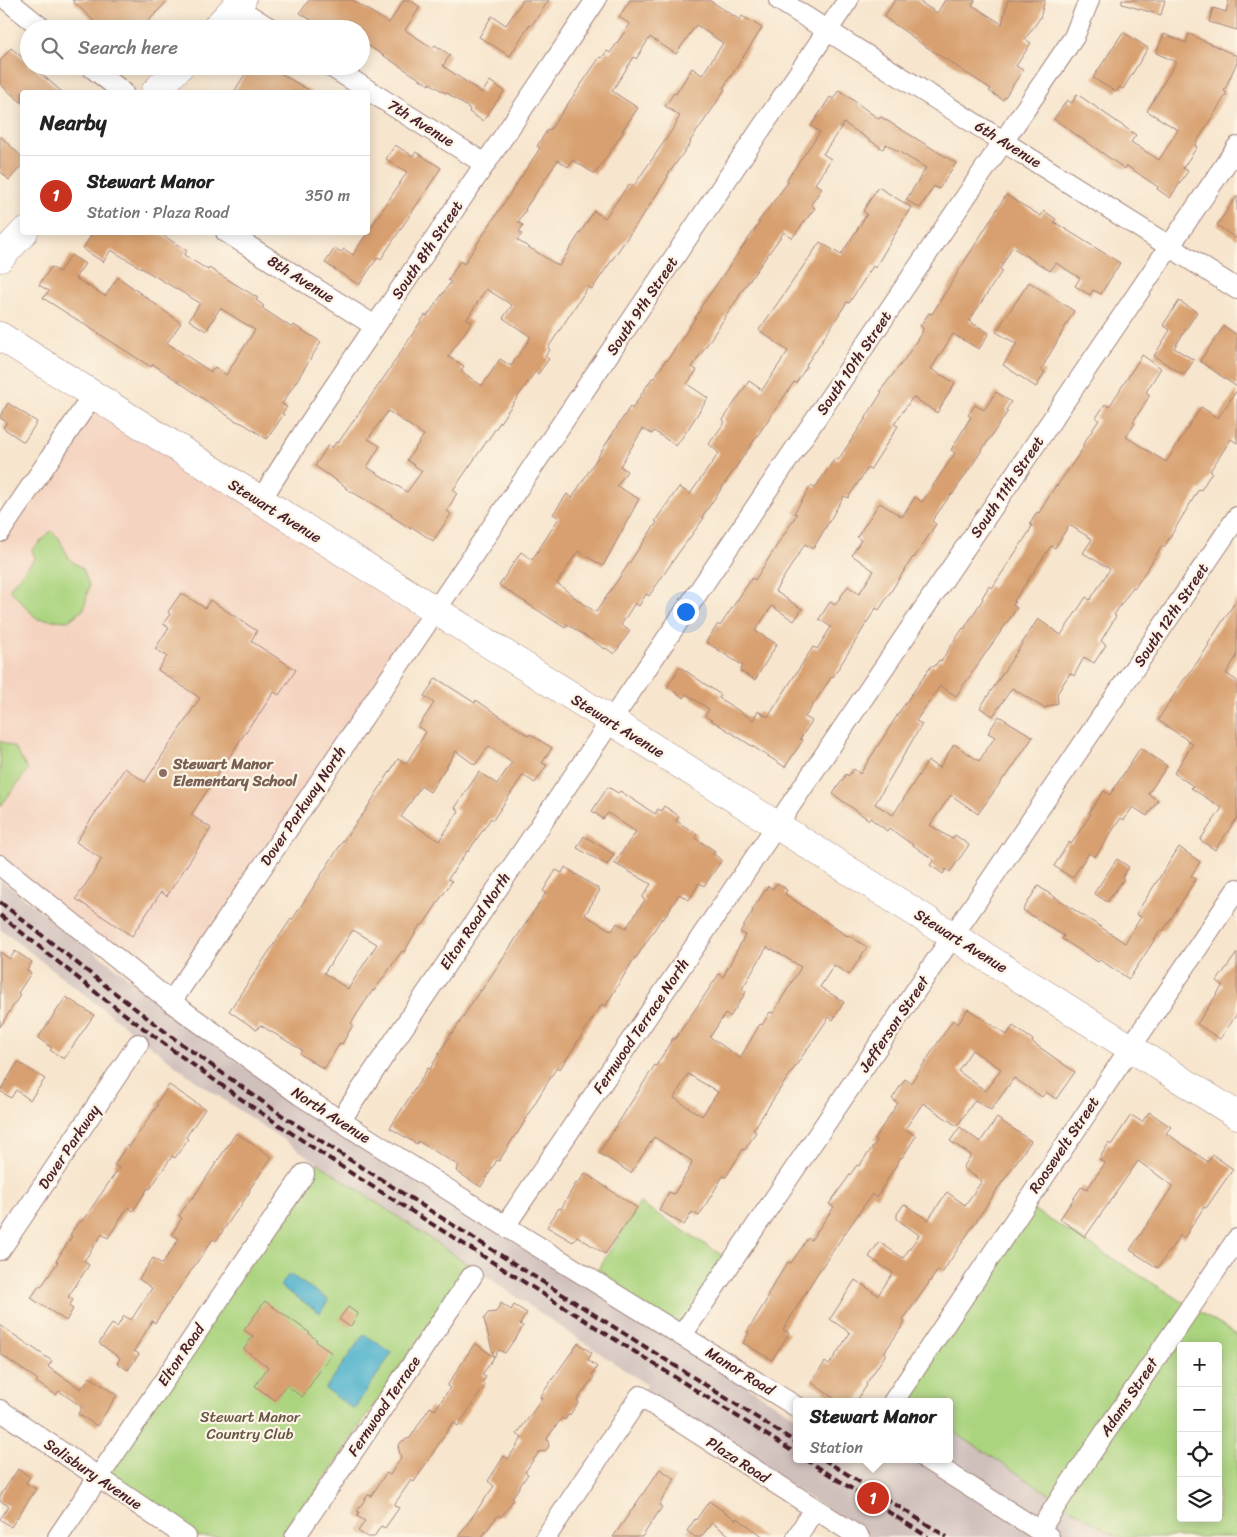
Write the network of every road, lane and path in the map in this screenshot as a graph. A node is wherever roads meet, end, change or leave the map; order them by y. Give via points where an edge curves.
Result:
1 (7, 0) edge
2 (596, 0) edge
3 (779, 0) edge
4 (848, 0) edge
5 (1089, 0) edge
6 (239, 3) edge
7 (32, 20) edge
8 (223, 20) edge
9 (260, 20) edge
10 (827, 31) junction
11 (101, 75) edge
12 (171, 75) edge
13 (344, 75) edge
14 (120, 90) edge
15 (157, 90) edge
16 (368, 90) edge
17 (370, 91) edge
18 (1004, 141) junction
19 (1237, 147) edge
20 (485, 164) junction
21 (231, 235) edge
22 (1170, 246) junction
23 (1237, 289) edge
24 (376, 326) junction
25 (0, 336) edge
26 (92, 395) junction
27 (260, 501) junction
28 (1237, 517) edge
29 (0, 532) edge
30 (435, 611) junction
31 (1105, 712) joint
32 (611, 722) junction
33 (777, 826) junction
34 (0, 865) edge
35 (1237, 889) edge
36 (953, 936) junction
37 (171, 1002) junction
38 (138, 1044) dead end
39 (1130, 1047) junction
40 (1237, 1115) edge
41 (340, 1122) junction
42 (304, 1174) dead end
43 (505, 1226) junction
44 (1237, 1239) edge
45 (0, 1250) edge
46 (472, 1276) dead end
47 (682, 1335) junction
48 (896, 1398) edge
49 (793, 1404) edge
50 (0, 1410) edge
51 (932, 1463) edge
52 (98, 1477) junction
53 (814, 1509) junction
54 (1044, 1534) edge
55 (58, 1537) edge
56 (186, 1537) edge
57 (295, 1537) edge
58 (546, 1537) edge
59 (797, 1537) edge
60 (859, 1537) edge

1 - 7 street
2 - 20 street, South 8th Street
3 - 10 street, 6th Avenue
4 - 10 street, South 9th Street
5 - 18 street, South 10th Street via 1074,37
6 - 8 main road
6 - 9 street
10 - 18 street, 6th Avenue
10 - 30 street, South 9th Street
11 - 14 street
12 - 15 main road
13 - 16 street, 7th Avenue
17 - 20 street, 7th Avenue
18 - 22 street, 6th Avenue
18 - 32 street, South 10th Street
19 - 22 street, South 11th Street
20 - 24 street, South 8th Street
21 - 24 street, 8th Avenue
22 - 23 street, 6th Avenue
22 - 33 street, South 11th Street
24 - 27 street, South 8th Street
25 - 26 main road, Stewart Avenue
26 - 27 main road, Stewart Avenue
26 - 29 street
27 - 30 main road, Stewart Avenue
28 - 31 street, South 12th Street
30 - 32 main road, Stewart Avenue
30 - 37 street, Dover Parkway North
31 - 36 street, Jefferson Street
32 - 33 main road, Stewart Avenue
32 - 41 street, Elton Road North
33 - 36 main road, Stewart Avenue
33 - 43 street, Fernwood Terrace North
34 - 37 street, North Avenue
35 - 39 street, Roosevelt Street
36 - 39 main road, Stewart Avenue
36 - 47 street, Jefferson Street
37 - 41 street, North Avenue
38 - 45 street, Dover Parkway
39 - 40 main road, Stewart Avenue
39 - 48 street, Roosevelt Street
41 - 43 street, North Avenue
42 - 52 street, Elton Road
43 - 47 street, North Avenue
44 - 54 street, Adams Street via 1070,1484
46 - 57 street, Fernwood Terrace
47 - 49 street, Manor Road
50 - 52 street, Salisbury Avenue
51 - 54 street
52 - 55 street, Elton Road
52 - 56 street, Salisbury Avenue
53 - 58 street, Plaza Road via 640,1396
53 - 59 street
53 - 60 street, Plaza Road

